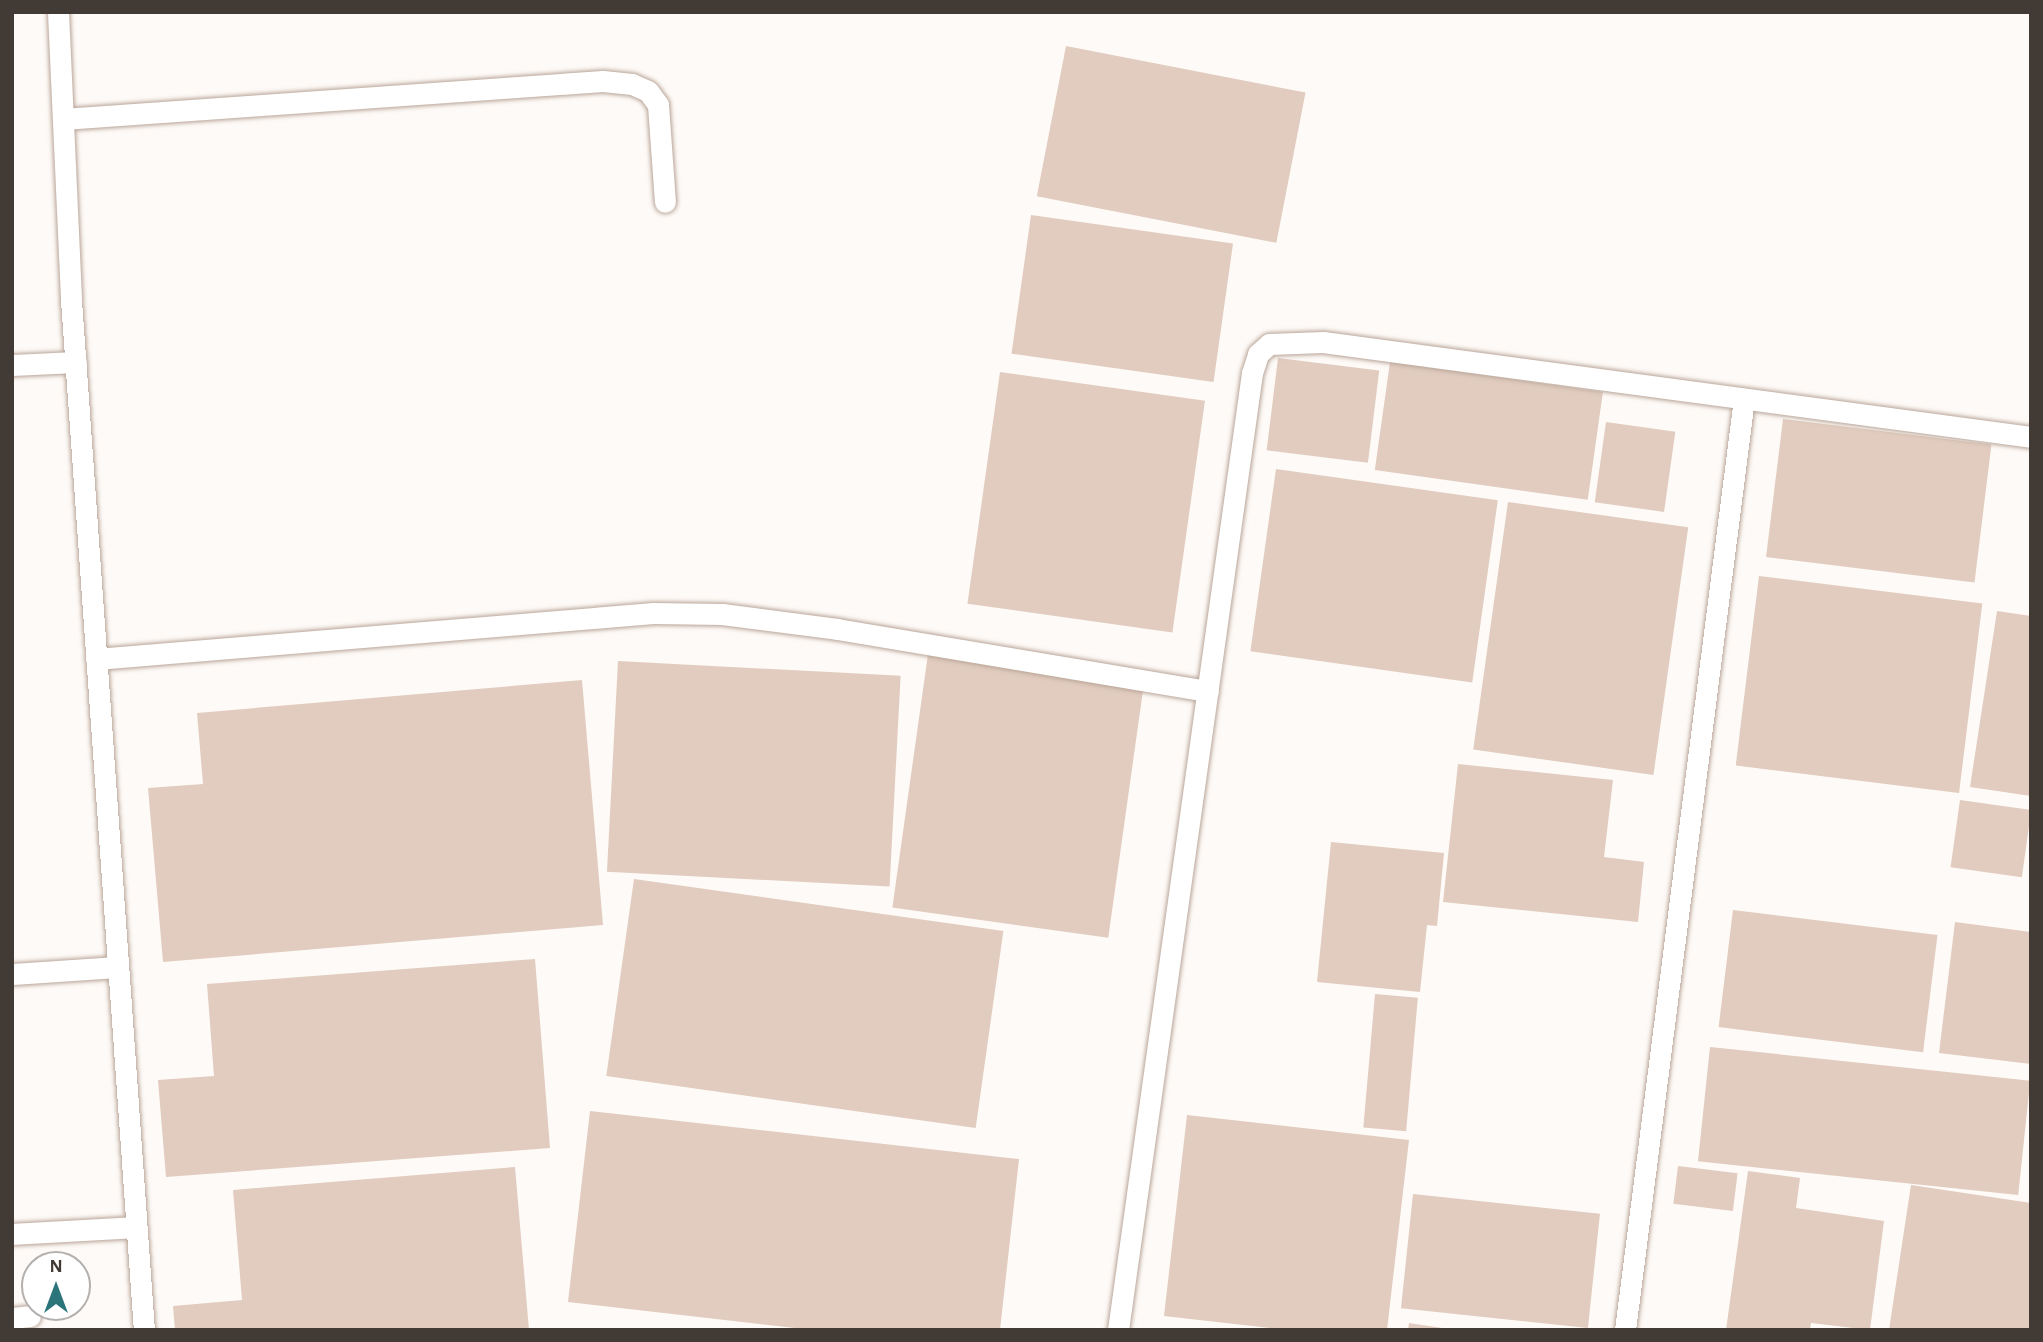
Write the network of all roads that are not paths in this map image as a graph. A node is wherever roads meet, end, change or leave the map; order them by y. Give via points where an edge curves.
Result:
1 (58, 12) edge
2 (63, 119) junction
3 (665, 202) dead end
4 (76, 362) junction
5 (12, 365) edge
6 (1744, 399) junction
7 (2031, 437) edge
8 (96, 659) junction
9 (1208, 691) junction
10 (118, 967) junction
11 (12, 974) edge
12 (136, 1227) junction
13 (12, 1234) edge
14 (144, 1330) edge
15 (1118, 1330) edge
16 (1625, 1330) edge

1 - 2 lane
2 - 3 lane via 622,83 648,91 658,105
2 - 4 lane
4 - 5 lane
4 - 8 lane
6 - 7 lane
6 - 9 lane via 1323,342 1269,344 1258,354 1252,373
6 - 16 lane
8 - 9 lane via 653,612 722,614 837,629
8 - 10 lane
9 - 15 lane
10 - 11 lane
10 - 12 lane
12 - 13 lane
12 - 14 lane

